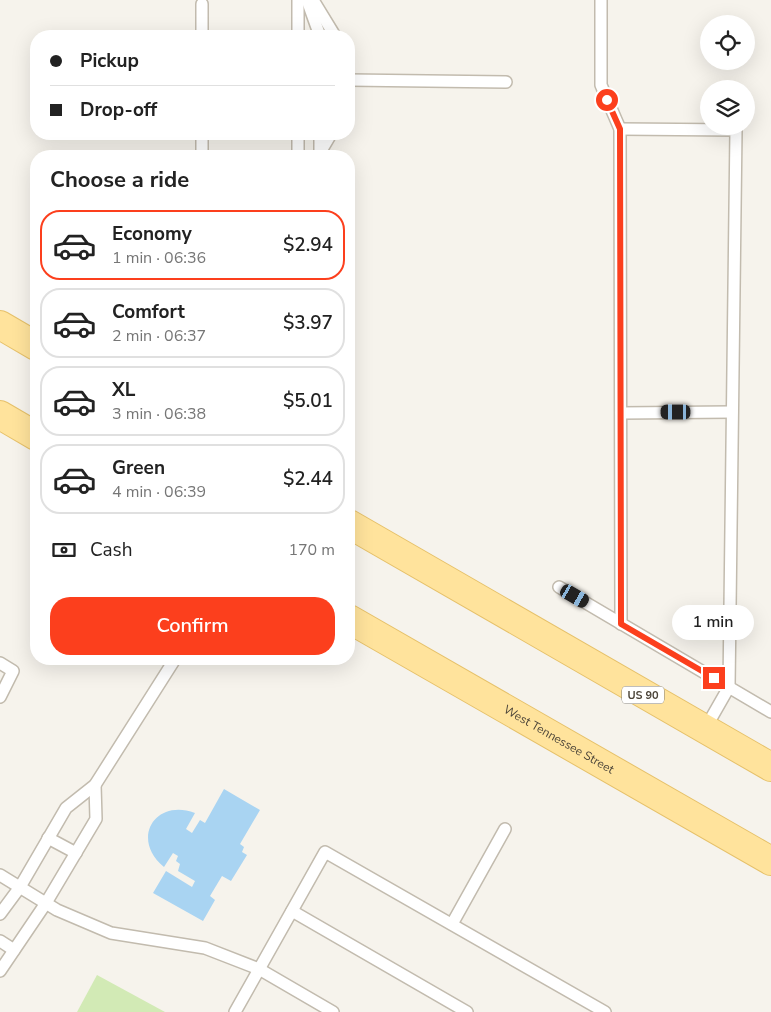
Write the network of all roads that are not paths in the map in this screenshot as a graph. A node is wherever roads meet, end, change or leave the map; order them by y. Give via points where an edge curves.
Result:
1 (298, 0) edge
2 (307, 0) edge
3 (313, 0) edge
4 (601, 0) edge
5 (202, 4) dead end
6 (202, 30) edge
7 (298, 30) edge
8 (318, 30) edge
9 (331, 30) edge
10 (355, 80) edge
11 (506, 82) dead end
12 (620, 129) junction
13 (0, 325) edge
14 (30, 342) edge
15 (621, 412) junction
16 (732, 412) junction
17 (0, 415) edge
18 (30, 432) edge
19 (355, 527) edge
20 (559, 587) dead end
21 (355, 622) edge
22 (621, 624) junction
23 (0, 663) edge
24 (171, 665) edge
25 (729, 687) junction
26 (0, 697) edge
27 (771, 712) edge
28 (705, 730) junction
29 (771, 767) edge
30 (95, 785) junction
31 (505, 829) dead end
32 (48, 838) junction
33 (76, 853) junction
34 (771, 861) edge
35 (0, 875) edge
36 (20, 887) junction
37 (46, 903) junction
38 (292, 911) junction
39 (0, 914) edge
40 (452, 924) junction
41 (0, 941) edge
42 (14, 950) junction
43 (259, 969) junction
44 (0, 971) edge
45 (235, 1012) edge
46 (334, 1012) edge
47 (467, 1012) edge
48 (605, 1012) edge

1 - 7 lane
2 - 8 lane
3 - 9 lane
4 - 12 lane via 601,85
5 - 6 lane
10 - 11 lane
12 - 15 lane
12 - 16 lane via 736,130
13 - 14 main road
15 - 16 lane
15 - 22 lane
16 - 25 lane
17 - 18 main road
19 - 28 main road, US 90
20 - 22 lane
21 - 34 main road, West Tennessee Street
22 - 25 lane
23 - 26 lane via 13,671
24 - 30 lane
25 - 27 lane
25 - 28 lane
28 - 29 main road, US 90
30 - 32 lane via 66,808
30 - 33 lane via 96,819
31 - 40 lane
32 - 33 lane
32 - 36 lane
33 - 37 lane
35 - 36 lane
36 - 37 lane
36 - 39 lane
37 - 42 lane
37 - 43 lane via 111,933 205,948
38 - 40 lane via 325,852
38 - 43 lane
38 - 47 lane
40 - 48 lane
41 - 42 lane
42 - 44 lane
43 - 45 lane
43 - 46 lane

